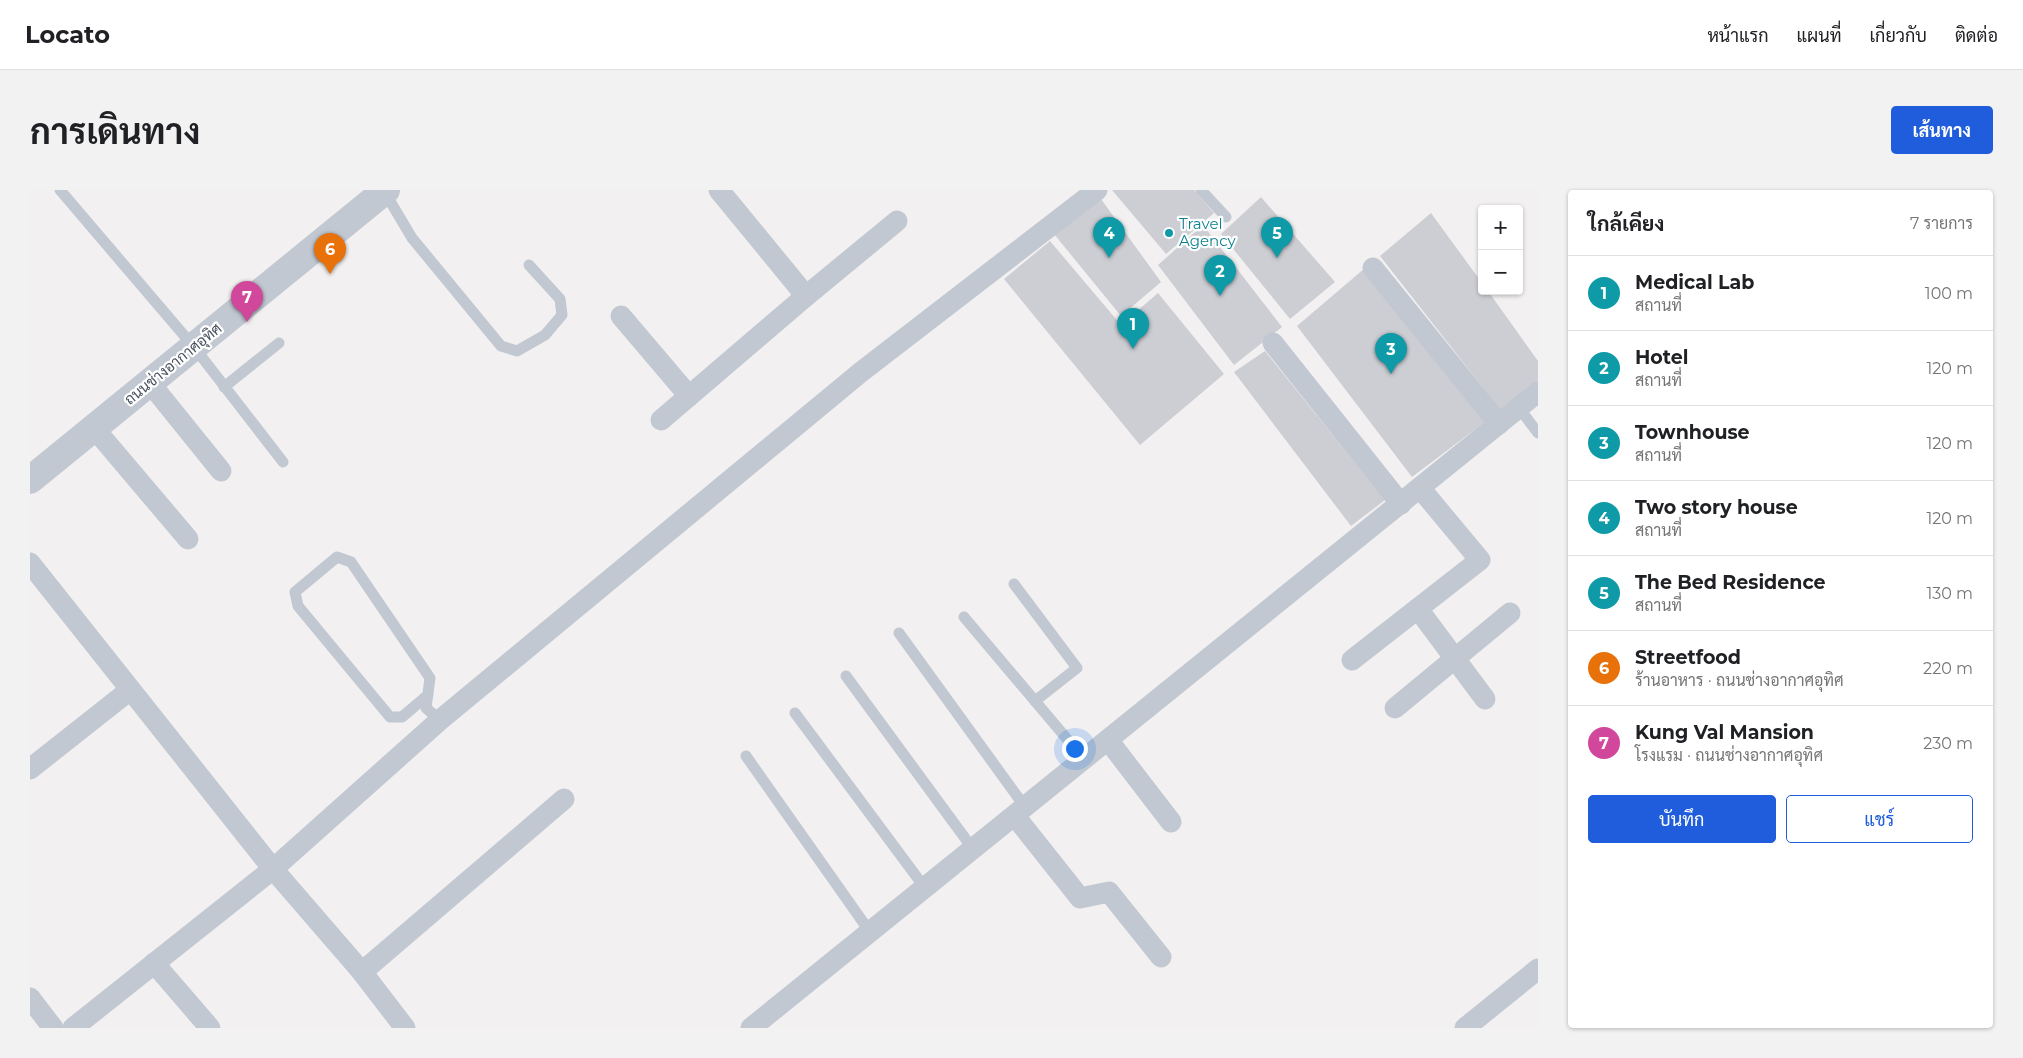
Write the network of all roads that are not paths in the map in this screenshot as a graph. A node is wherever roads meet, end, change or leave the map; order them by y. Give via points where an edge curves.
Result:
1 (60, 190) edge
2 (384, 190) edge
3 (719, 190) edge
4 (1097, 190) edge
5 (1201, 190) edge
6 (1226, 217) dead end
7 (897, 221) dead end
8 (529, 265) dead end
9 (1373, 268) dead end
10 (806, 296) junction
11 (621, 316) dead end
12 (279, 343) dead end
13 (1273, 343) dead end
14 (194, 347) junction
15 (150, 384) junction
16 (224, 387) junction
17 (1538, 392) edge
18 (689, 396) junction
19 (1519, 408) junction
20 (661, 420) dead end
21 (1499, 424) junction
22 (94, 428) junction
23 (1538, 433) edge
24 (282, 462) dead end
25 (221, 471) dead end
26 (30, 480) edge
27 (1420, 488) junction
28 (1401, 504) junction
29 (188, 539) dead end
30 (30, 564) edge
31 (1014, 584) dead end
32 (1418, 609) junction
33 (1510, 613) dead end
34 (964, 617) dead end
35 (899, 633) dead end
36 (1455, 658) junction
37 (1352, 660) dead end
38 (846, 676) dead end
39 (130, 690) junction
40 (428, 695) junction
41 (1485, 698) dead end
42 (1035, 701) junction
43 (1395, 708) dead end
44 (795, 713) dead end
45 (440, 720) junction
46 (1108, 740) junction
47 (746, 756) dead end
48 (1084, 759) junction
49 (30, 769) edge
50 (564, 799) dead end
51 (1020, 811) junction
52 (1171, 822) dead end
53 (973, 849) junction
54 (273, 869) junction
55 (925, 888) junction
56 (870, 932) junction
57 (1162, 957) dead end
58 (154, 963) junction
59 (1538, 969) edge
60 (362, 972) junction
61 (30, 998) edge
62 (53, 1028) edge
63 (73, 1028) edge
64 (210, 1028) edge
65 (404, 1028) edge
66 (751, 1028) edge
67 (1465, 1028) edge

1 - 14 lane
2 - 8 lane via 412,238 477,317 501,346 517,351 545,335 562,315 560,299
2 - 14 street, ถนนช่างอากาศอุทิศ
3 - 10 street
4 - 45 street via 861,372
5 - 6 lane
7 - 10 street
9 - 21 street
10 - 18 street
11 - 18 street
12 - 16 lane
13 - 28 street
14 - 15 street, ถนนช่างอากาศอุทิศ
14 - 16 lane
15 - 22 street, ถนนช่างอากาศอุทิศ
15 - 25 street
16 - 24 lane
17 - 19 street
18 - 20 street
19 - 21 street
19 - 23 lane
21 - 27 street
22 - 26 street, ถนนช่างอากาศอุทิศ
22 - 29 street
27 - 28 street
27 - 32 street via 1480,560
28 - 46 street
30 - 39 street
31 - 42 lane via 1077,668
32 - 36 street
32 - 37 street
33 - 36 street
34 - 42 lane
35 - 51 lane
36 - 41 street
36 - 43 street
38 - 53 lane
39 - 49 street
39 - 54 street
40 - 40 lane via 430,678 351,562 336,557 295,592 298,606 390,717 402,717
40 - 45 lane via 426,708
42 - 48 lane
44 - 55 lane
45 - 54 street
46 - 48 street
46 - 52 street
47 - 56 lane
48 - 51 street
50 - 60 street
51 - 53 street
51 - 57 street via 1080,898 1109,892
53 - 55 street
54 - 58 street
54 - 60 street
55 - 56 street
56 - 66 street
58 - 63 street
58 - 64 street
59 - 67 street
60 - 65 street
61 - 62 street

